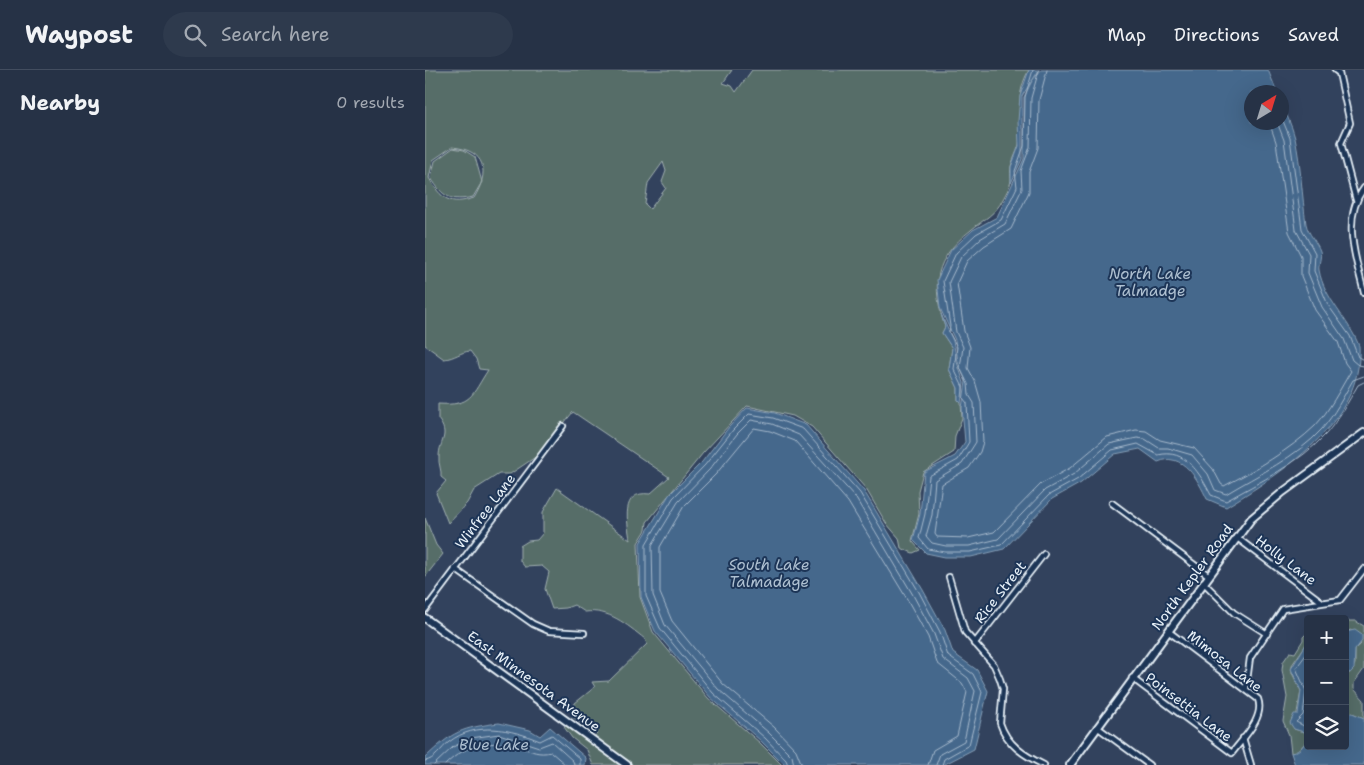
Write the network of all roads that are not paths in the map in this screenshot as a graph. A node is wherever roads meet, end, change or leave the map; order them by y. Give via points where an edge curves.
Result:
1 (1335, 70) edge
2 (1364, 188) edge
3 (1356, 200) junction
4 (1364, 293) edge
5 (563, 426) dead end
6 (1364, 434) edge
7 (1112, 503) dead end
8 (1236, 537) junction
9 (1044, 554) dead end
10 (455, 569) junction
11 (1364, 569) edge
12 (1208, 575) junction
13 (949, 577) dead end
14 (1203, 582) junction
15 (1322, 602) junction
16 (425, 610) edge
17 (425, 618) edge
18 (1168, 631) junction
19 (584, 633) dead end
20 (1267, 634) junction
21 (974, 644) junction
22 (1132, 678) junction
23 (1246, 688) junction
24 (1097, 727) junction
25 (1243, 738) junction
26 (627, 765) edge
27 (1044, 765) edge
28 (1069, 765) edge
29 (1149, 765) edge
30 (1251, 765) edge

1 - 3 street via 1339,73 1350,123 1341,142
2 - 3 street
3 - 4 street via 1351,223
5 - 10 street, Winfree Lane
6 - 8 main road, North Kepler Road via 1267,504
7 - 12 street
8 - 12 main road, North Kepler Road
8 - 15 street, Holly Lane
9 - 21 street, Rice Street
10 - 16 street, Winfree Lane
10 - 19 street via 533,624 549,631
11 - 15 street via 1340,600
12 - 14 main road, North Kepler Road
13 - 21 street via 965,632
14 - 18 main road, North Kepler Road
14 - 20 street via 1234,613
15 - 20 street via 1283,609
17 - 26 main road, East Minnesota Avenue
18 - 22 main road, North Kepler Road
18 - 23 street, Mimosa Lane
20 - 23 street via 1250,658
21 - 27 street via 994,665 1000,678 1003,700 1000,723 1007,738 1027,757
22 - 24 main road, North Kepler Road
22 - 25 street, Poinsettia Lane via 1232,753
23 - 25 street, Mimosa Lane via 1261,706
24 - 28 main road, North Kepler Road
24 - 29 street
25 - 30 street

